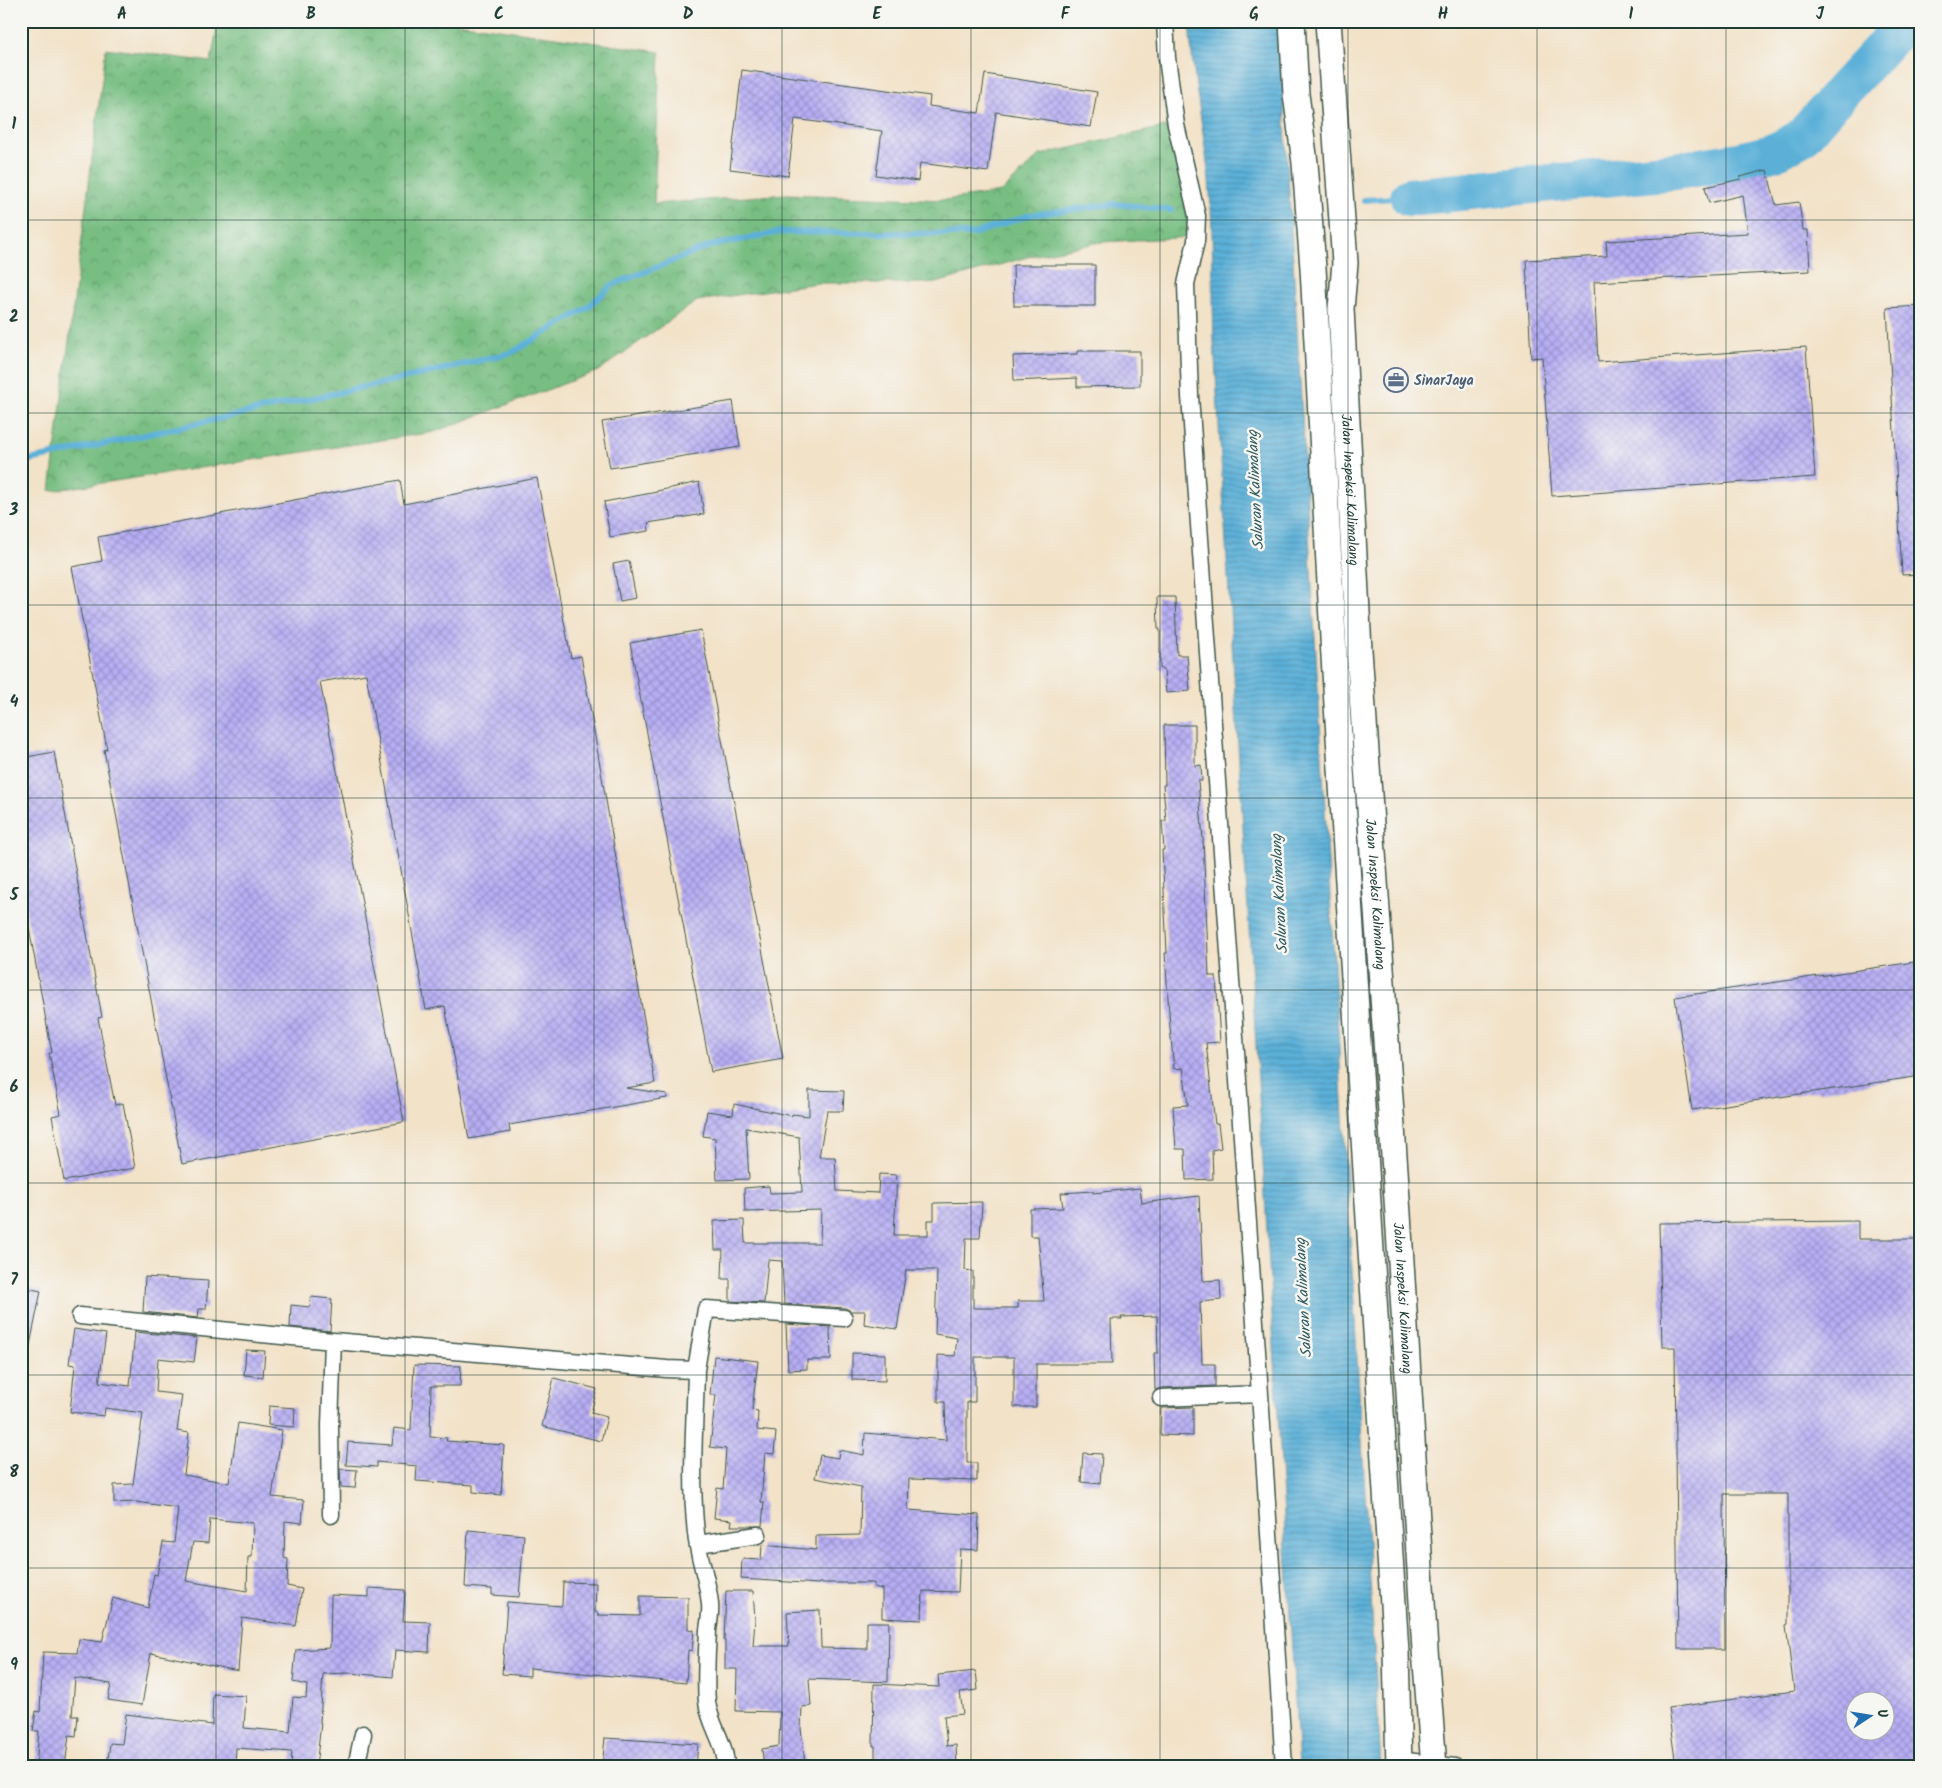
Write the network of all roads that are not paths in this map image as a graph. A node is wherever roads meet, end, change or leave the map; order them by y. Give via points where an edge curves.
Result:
1 (1165, 21) edge
2 (1292, 21) edge
3 (1328, 21) edge
4 (1359, 650) junction
5 (1334, 656) junction
6 (1368, 1211) junction
7 (1398, 1214) junction
8 (80, 1316) dead end
9 (844, 1318) dead end
10 (333, 1341) junction
11 (696, 1370) junction
12 (1260, 1394) junction
13 (1161, 1398) dead end
14 (331, 1515) dead end
15 (758, 1535) dead end
16 (698, 1544) junction
17 (363, 1734) dead end
18 (1399, 1764) edge
19 (1441, 1766) edge
20 (356, 1767) edge
21 (726, 1767) edge
22 (1284, 1767) edge

1 - 12 street via 1176,125 1197,216 1196,241 1186,284 1190,396
2 - 5 main road, Jalan Inspeksi Kalimalang via 1311,245
3 - 4 main road, Jalan Inspeksi Kalimalang via 1345,263 1341,310
4 - 5 main road
4 - 7 main road, Jalan Inspeksi Kalimalang
5 - 6 main road, Jalan Inspeksi Kalimalang
6 - 7 main road
6 - 18 main road, Jalan Inspeksi Kalimalang via 1396,1652
7 - 19 main road, Jalan Inspeksi Kalimalang via 1425,1650
8 - 10 street
9 - 11 street via 706,1309
10 - 11 street
10 - 14 street
11 - 16 street via 693,1498
12 - 13 street
12 - 22 street
15 - 16 street
16 - 21 street via 710,1605 707,1704 726,1755
17 - 20 street
18 - 19 street

